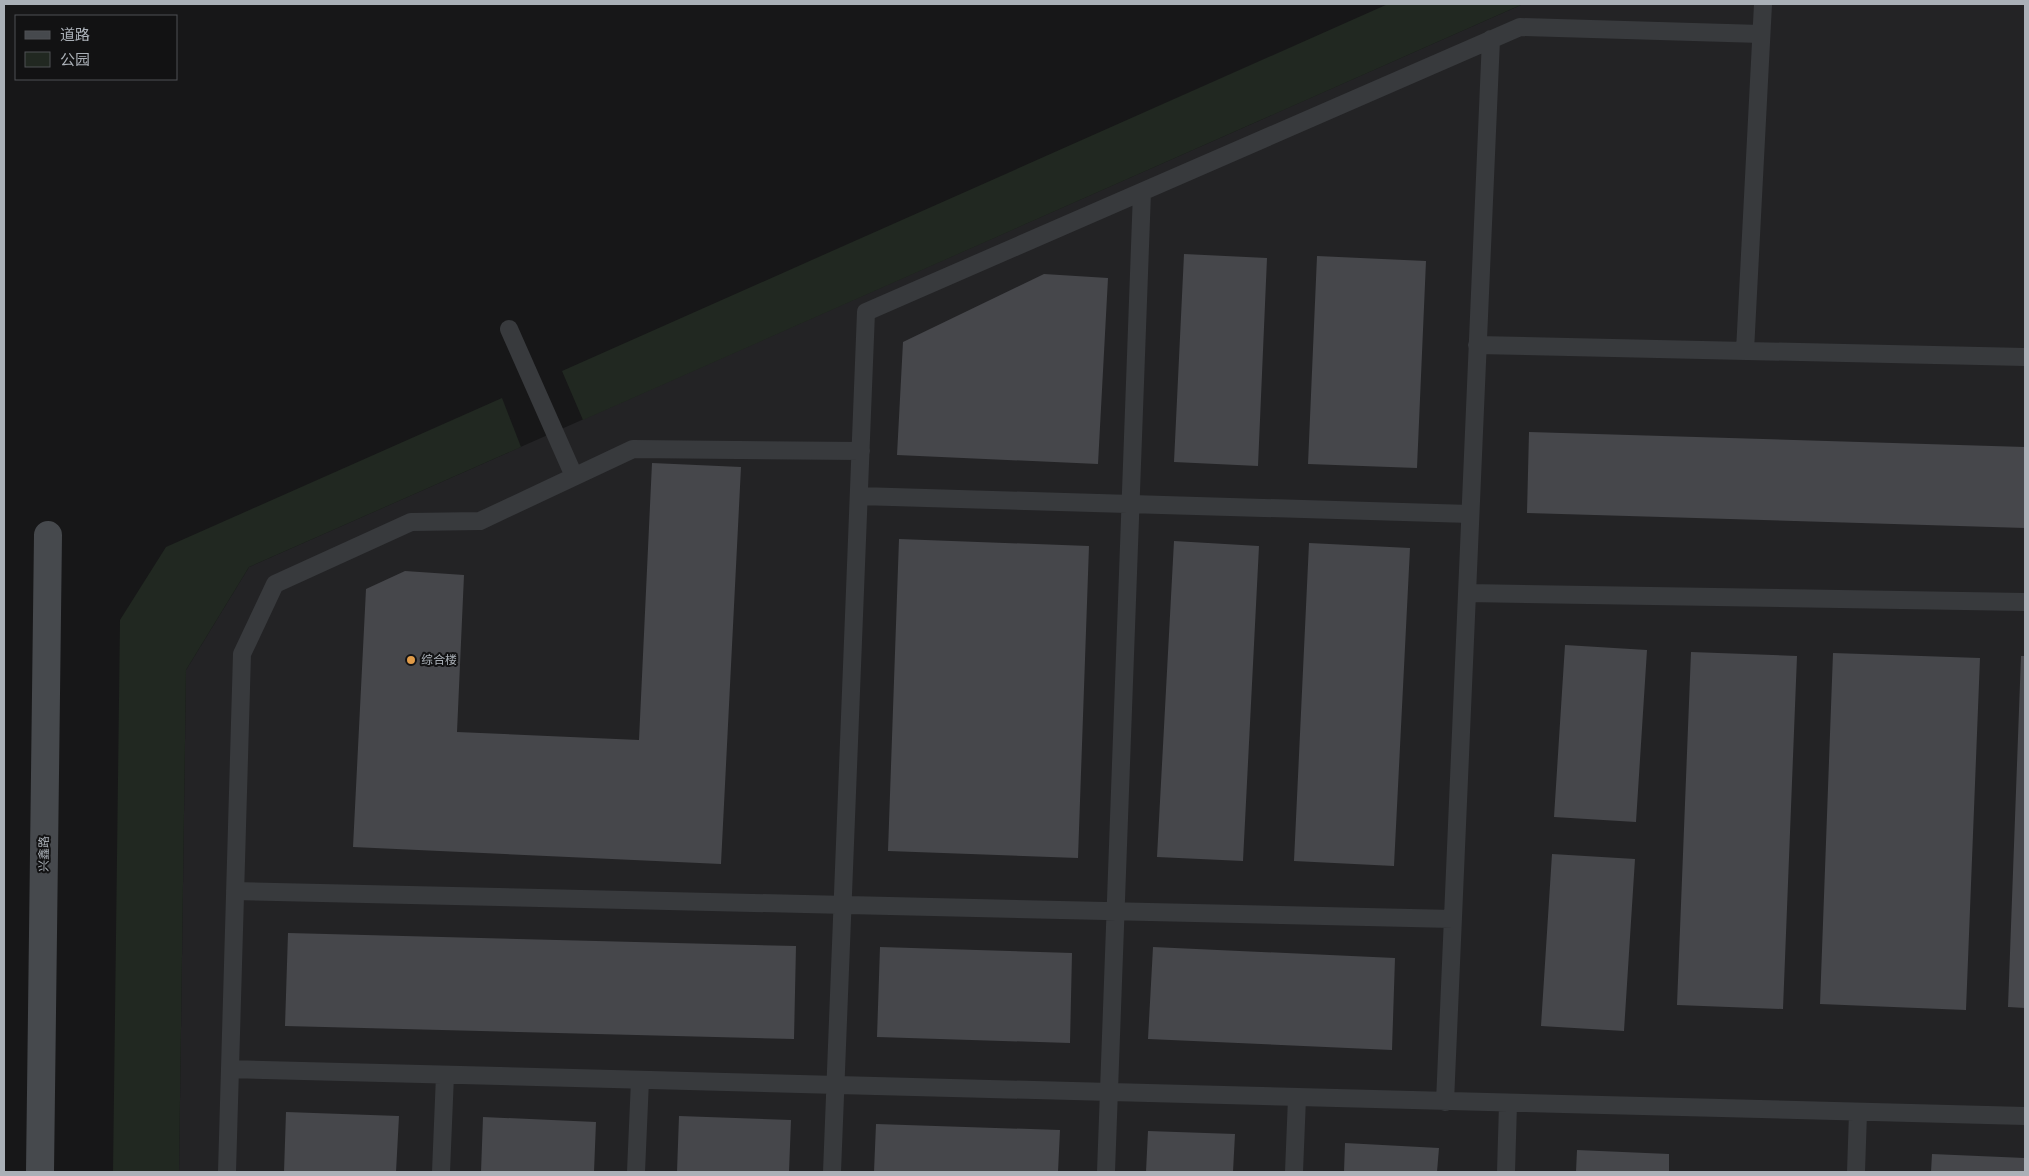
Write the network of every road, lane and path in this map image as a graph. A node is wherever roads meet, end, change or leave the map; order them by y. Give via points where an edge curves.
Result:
1 (1763, 4) edge
2 (1761, 34) junction
3 (1491, 39) junction
4 (1142, 192) junction
5 (509, 330) dead end
6 (1478, 345) junction
7 (1746, 351) junction
8 (2025, 357) edge
9 (860, 451) junction
10 (574, 476) junction
11 (859, 496) junction
12 (1131, 504) junction
13 (1470, 514) junction
14 (48, 536) dead end
15 (1467, 594) junction
16 (2025, 602) edge
17 (234, 891) junction
18 (842, 905) junction
19 (1116, 912) junction
20 (1453, 919) junction
21 (230, 1069) junction
22 (445, 1075) junction
23 (640, 1080) junction
24 (835, 1086) junction
25 (1110, 1092) junction
26 (1297, 1098) junction
27 (1445, 1102) junction
28 (1508, 1104) junction
29 (1858, 1113) junction
30 (2025, 1116) edge
31 (40, 1172) edge
32 (227, 1172) edge
33 (441, 1172) edge
34 (636, 1172) edge
35 (832, 1172) edge
36 (1106, 1172) edge
37 (1294, 1172) edge
38 (1506, 1172) edge
39 (1856, 1172) edge

1 - 2 lane
2 - 3 lane via 1520,27
2 - 7 lane
3 - 4 lane
3 - 6 lane
4 - 9 lane via 866,312
4 - 12 lane
5 - 10 lane
6 - 7 lane
6 - 13 lane
7 - 8 lane
9 - 10 lane via 633,449
9 - 11 lane
10 - 17 lane via 480,521 411,522 274,584 242,654
11 - 12 lane
11 - 18 lane
12 - 13 lane
12 - 19 lane
13 - 15 lane
14 - 31 main road, 兴鑫路
15 - 16 lane
15 - 20 lane
17 - 18 lane
17 - 21 lane
18 - 19 lane
18 - 24 lane
19 - 20 lane
19 - 25 lane
20 - 27 lane
21 - 22 lane
21 - 32 lane
22 - 23 lane
22 - 33 lane
23 - 24 lane
23 - 34 lane
24 - 25 lane
24 - 35 lane
25 - 26 lane
25 - 36 lane
26 - 27 lane
26 - 37 lane
27 - 28 lane
28 - 29 lane
28 - 38 lane
29 - 30 lane
29 - 39 lane

